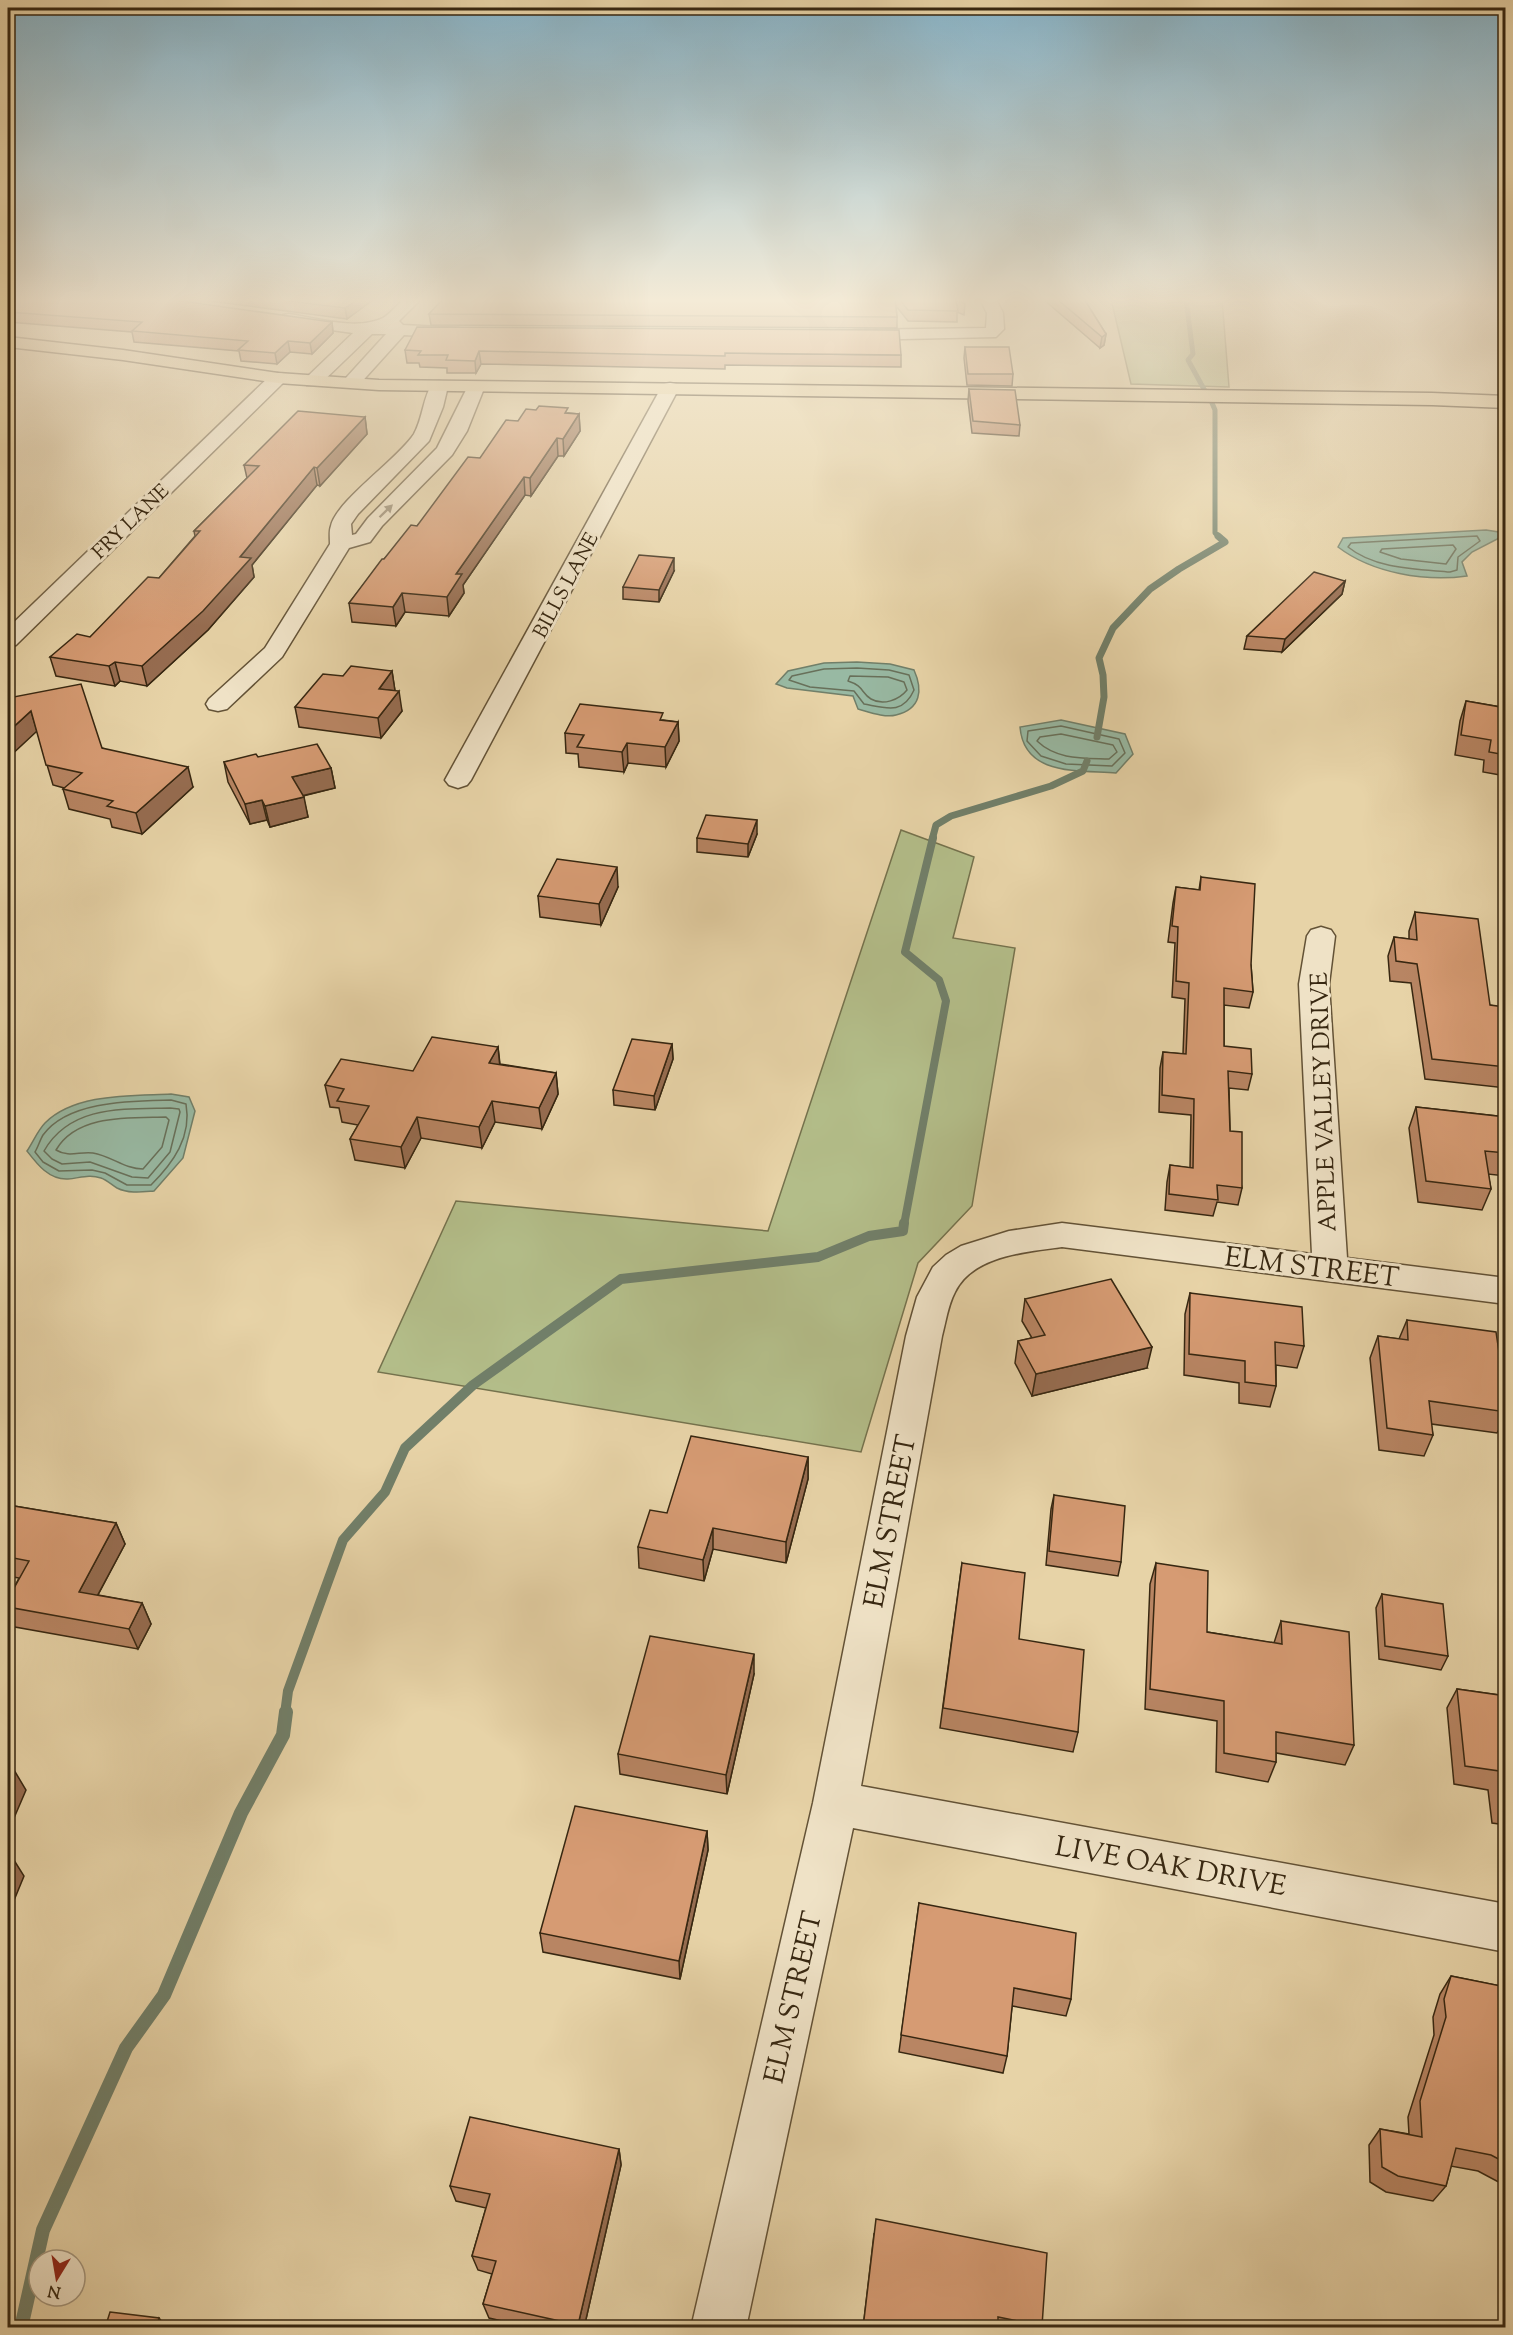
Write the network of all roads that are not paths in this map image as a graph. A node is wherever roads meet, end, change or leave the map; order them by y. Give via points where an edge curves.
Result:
1 (247, 408) edge
2 (433, 408) edge
3 (467, 408) edge
4 (659, 408) edge
5 (428, 424) junction
6 (460, 424) junction
7 (409, 451) junction
8 (442, 454) junction
9 (378, 483) junction
10 (412, 487) junction
11 (341, 544) junction
12 (8, 640) edge
13 (218, 704) dead end
14 (458, 780) dead end
15 (1321, 936) dead end
16 (1330, 1268) junction
17 (1506, 1291) edge
18 (836, 1803) junction
19 (1506, 1928) edge
20 (718, 2328) edge

1 - 12 street, FRY LANE
2 - 5 street
3 - 6 street
4 - 14 street, BILLS LANE
5 - 6 street
5 - 7 street
6 - 8 street
7 - 8 street
7 - 9 street
8 - 10 street
9 - 10 street
9 - 11 street via 341,525
11 -> 10 street via 363,538
11 - 13 street via 274,652
15 - 16 street, APPLE VALLEY DRIVE via 1314,984
16 - 17 street, ELM STREET
16 - 18 street, ELM STREET via 1062,1235 995,1246 951,1270 937,1290 924,1336
18 - 19 street, LIVE OAK DRIVE
18 - 20 street, ELM STREET

